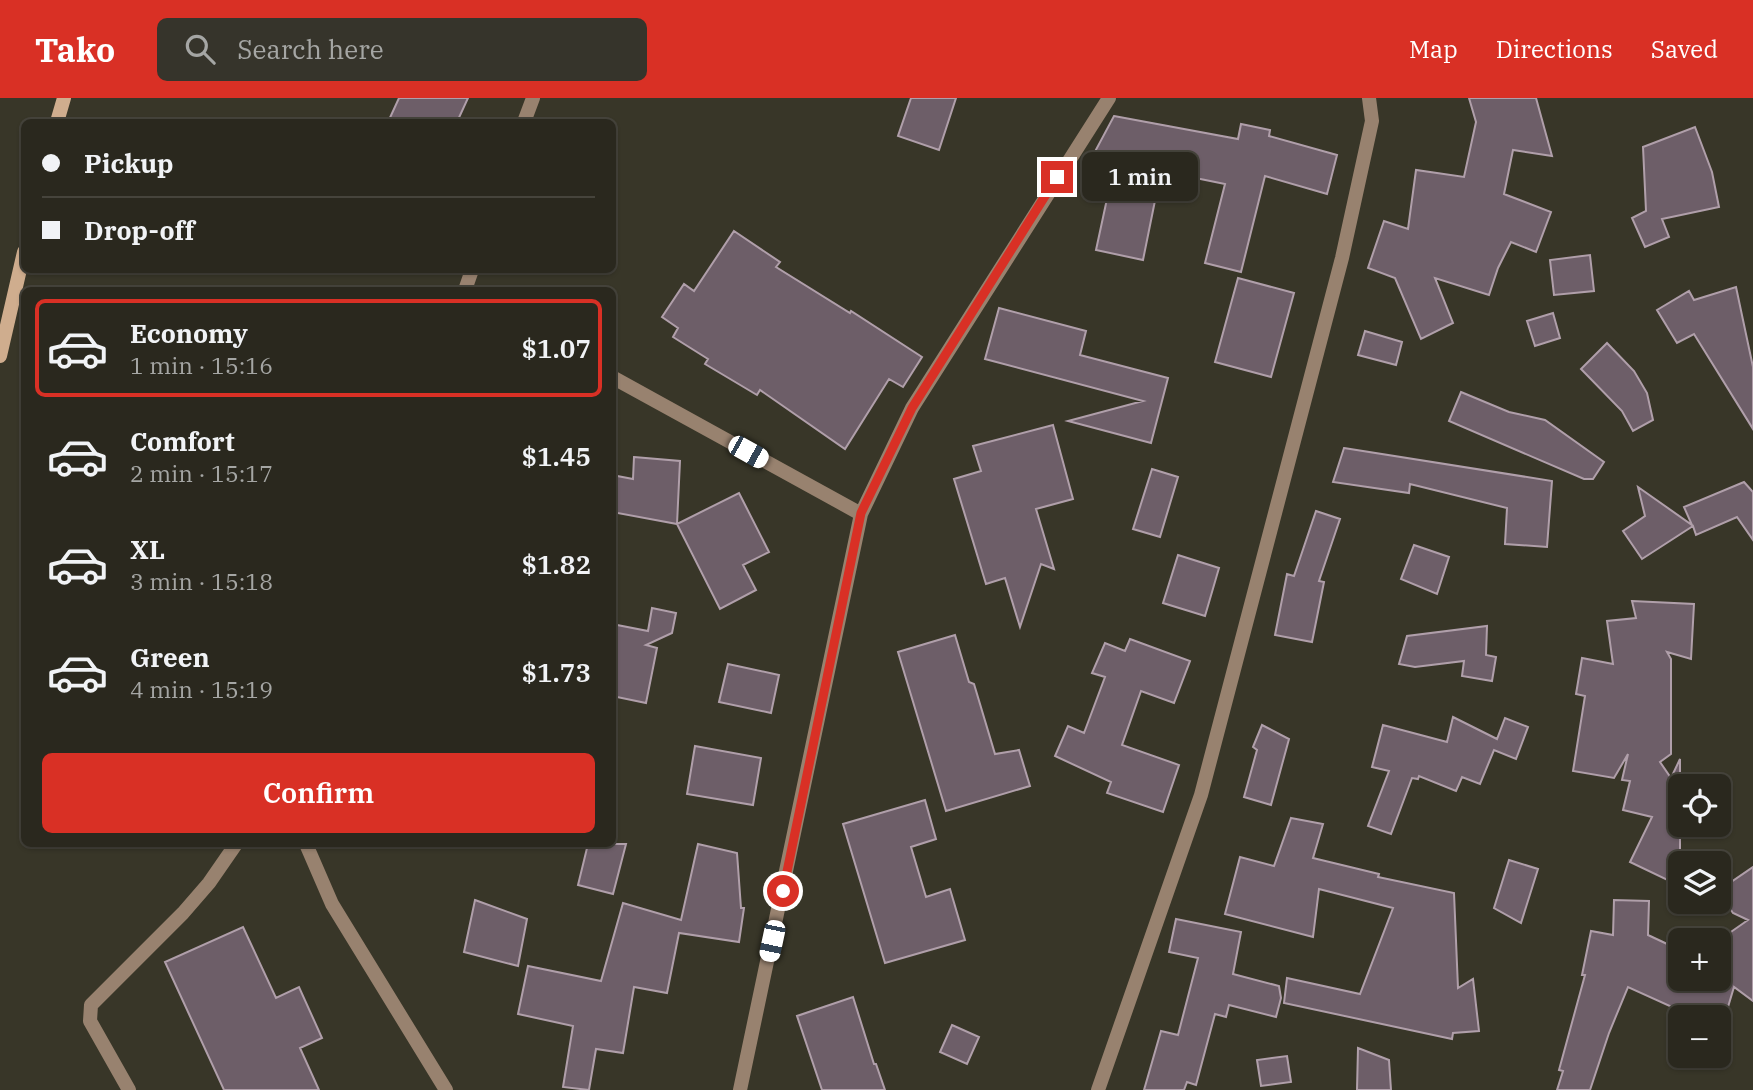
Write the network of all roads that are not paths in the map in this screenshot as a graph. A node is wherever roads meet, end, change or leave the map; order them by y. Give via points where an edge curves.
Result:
1 (64, 98) edge
2 (533, 98) edge
3 (1109, 98) edge
4 (1369, 98) edge
5 (58, 119) edge
6 (525, 119) edge
7 (21, 265) edge
8 (0, 356) edge
9 (616, 379) edge
10 (861, 513) junction
11 (234, 847) edge
12 (307, 847) edge
13 (129, 1090) edge
14 (446, 1090) edge
15 (740, 1090) edge
16 (1098, 1090) edge

1 - 5 street
2 - 6 street
3 - 10 street via 912,408
4 - 16 street via 1372,121 1342,258 1201,795
7 - 8 street
9 - 10 street
10 - 15 street
11 - 13 street via 183,913 90,1004 90,1021
12 - 14 street via 332,904

